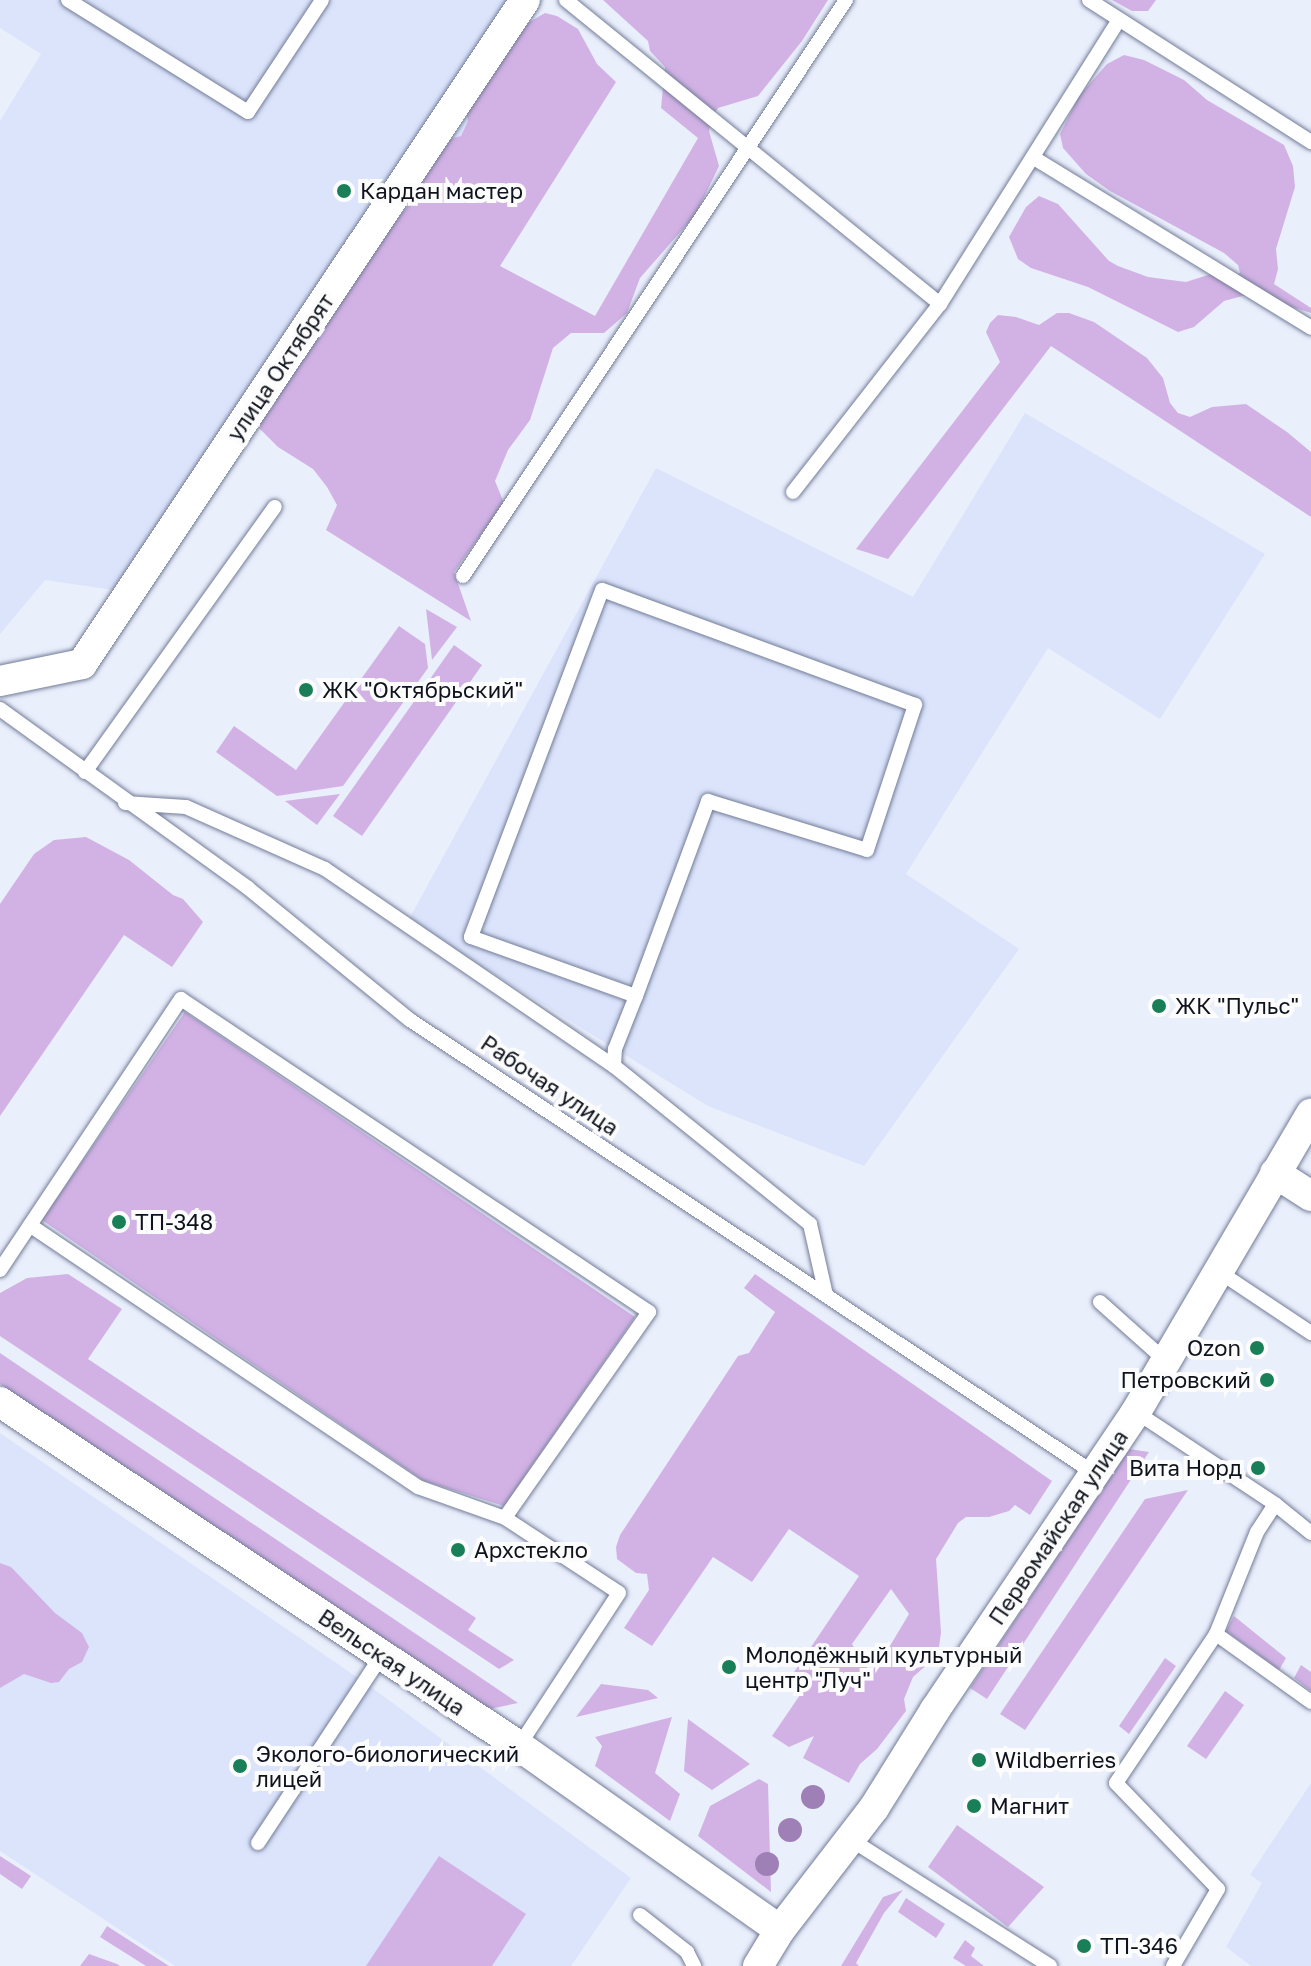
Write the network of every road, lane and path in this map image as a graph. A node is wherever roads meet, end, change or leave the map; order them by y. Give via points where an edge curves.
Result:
1 (68, 0) edge
2 (322, 0) edge
3 (525, 0) edge
4 (566, 0) edge
5 (846, 0) edge
6 (1089, 0) edge
7 (1119, 20) junction
8 (1311, 142) edge
9 (749, 149) junction
10 (1034, 158) junction
11 (940, 304) junction
12 (1311, 328) edge
13 (793, 492) dead end
14 (275, 507) dead end
15 (463, 576) dead end
16 (0, 681) edge
17 (0, 709) edge
18 (85, 772) junction
19 (125, 803) junction
20 (636, 996) junction
21 (614, 1066) junction
22 (1311, 1114) edge
23 (1275, 1173) junction
24 (1311, 1196) edge
25 (30, 1225) junction
26 (0, 1270) edge
27 (1218, 1271) junction
28 (826, 1295) junction
29 (1100, 1302) dead end
30 (1311, 1333) edge
31 (1167, 1363) junction
32 (0, 1402) edge
33 (1136, 1412) junction
34 (1094, 1473) junction
35 (1275, 1504) junction
36 (505, 1518) junction
37 (1311, 1533) edge
38 (1216, 1634) junction
39 (382, 1655) junction
40 (1311, 1702) edge
41 (519, 1746) junction
42 (850, 1839) junction
43 (258, 1843) dead end
44 (640, 1915) dead end
45 (780, 1930) junction
46 (694, 1966) edge
47 (758, 1966) edge
48 (1050, 1966) edge
49 (1173, 1966) edge

1 - 2 lane via 248,112
3 - 16 street, улица Октябрят via 82,664
4 - 9 lane
5 - 9 lane
6 - 7 lane
7 - 8 lane
7 - 10 lane
9 - 11 lane
9 - 15 lane
10 - 11 lane
10 - 12 lane
11 - 13 lane
14 - 18 lane
17 - 18 lane, Рабочая улица
18 - 19 lane, Рабочая улица
19 - 21 lane via 186,807 325,869
19 - 28 lane, Рабочая улица via 248,888 410,1020
20 - 20 lane via 708,801 867,850 915,705 602,590 471,937
20 - 21 lane via 615,1049
21 - 28 lane via 810,1224
22 - 23 street, Первомайская улица
23 - 24 street
23 - 27 street, Первомайская улица
25 - 26 lane
25 - 36 lane via 418,1487
25 - 36 lane via 181,999 649,1312
27 - 30 lane
27 - 31 street, Первомайская улица
28 - 34 lane, Рабочая улица
29 - 31 lane
31 - 33 street, Первомайская улица
32 - 39 street, Вельская улица
33 - 34 street, Первомайская улица
33 - 35 lane
34 - 42 street, Первомайская улица
35 - 37 lane
35 - 38 lane via 1257,1532
36 - 41 lane via 619,1593
38 - 40 lane
38 - 49 lane via 1116,1783 1218,1889
39 - 41 street, Вельская улица
39 - 43 lane
41 - 45 street, Вельская улица
42 - 45 street, Первомайская улица
42 - 48 lane
44 - 46 lane via 687,1952
45 - 47 street, Первомайская улица

